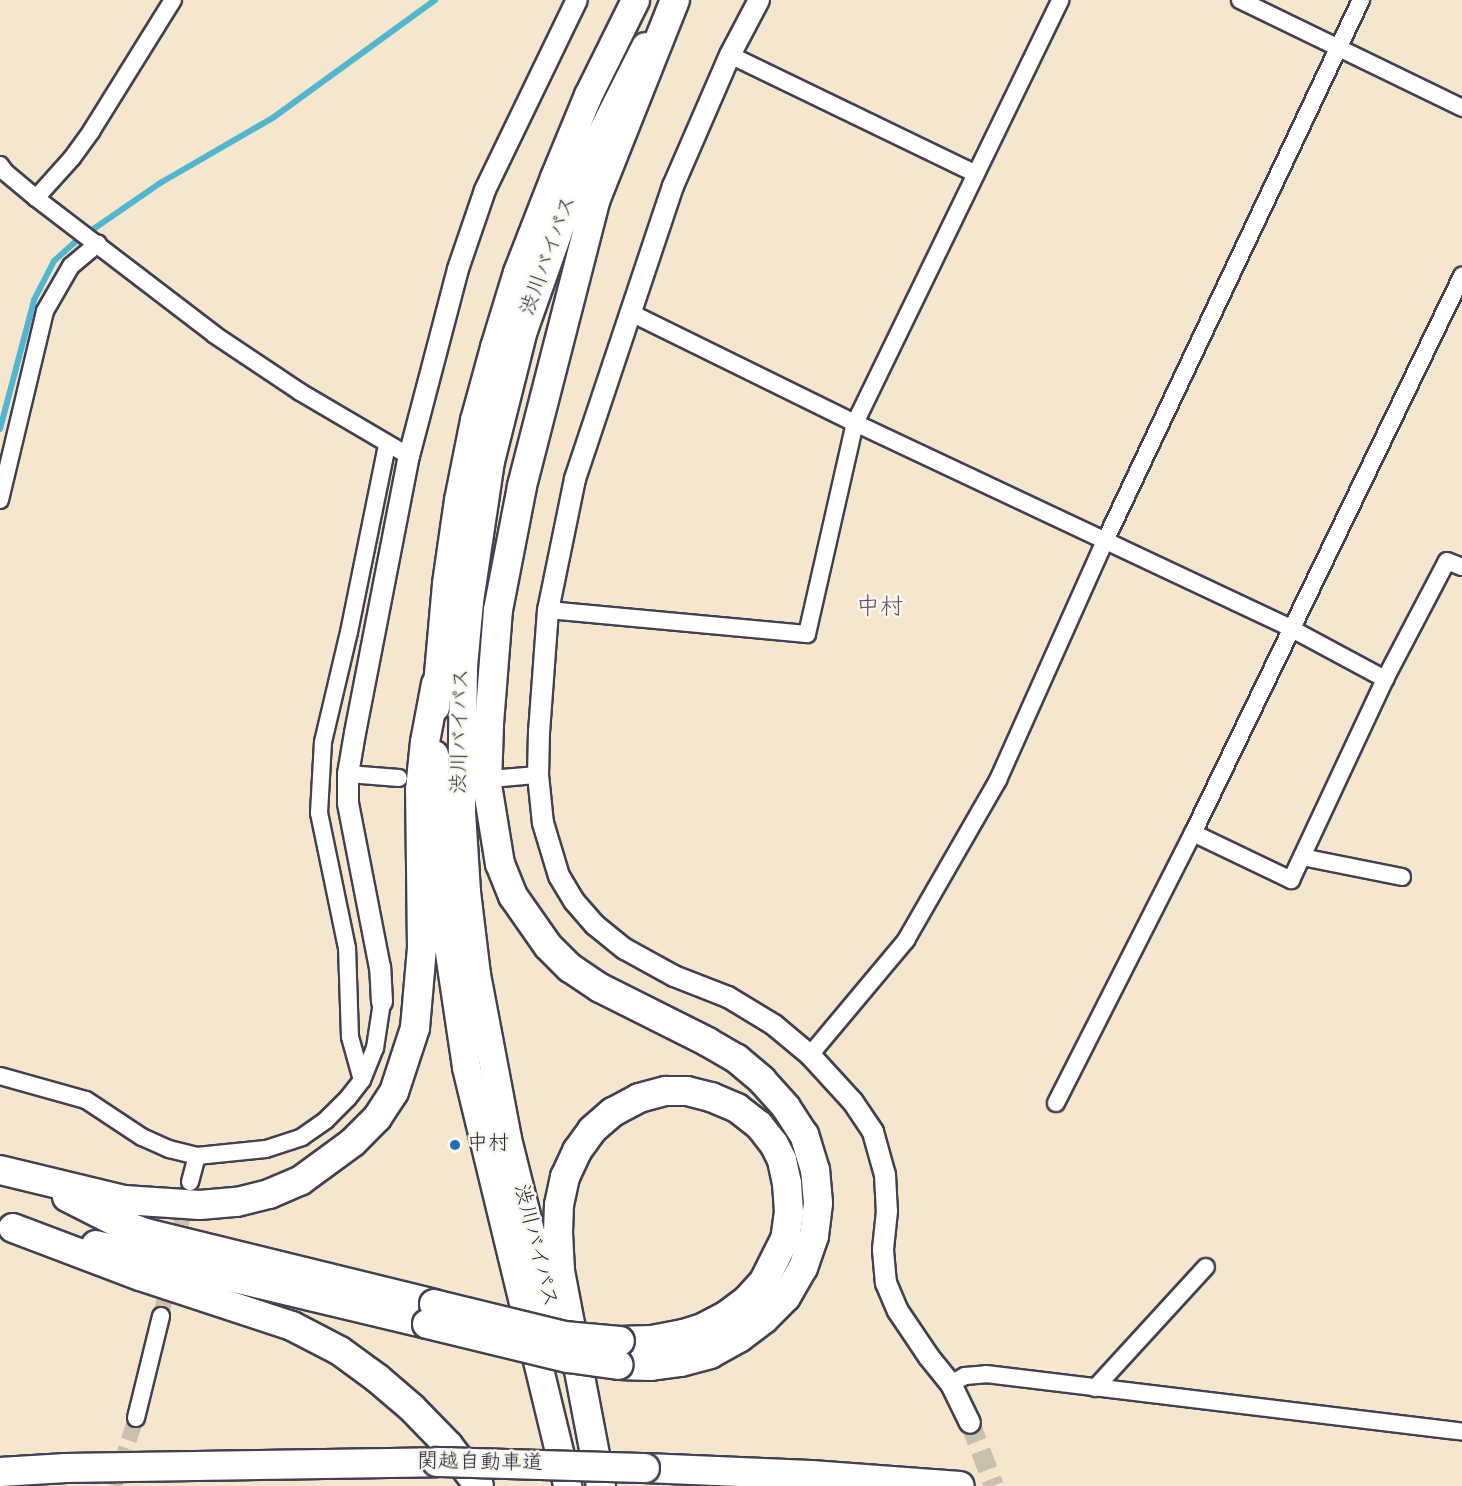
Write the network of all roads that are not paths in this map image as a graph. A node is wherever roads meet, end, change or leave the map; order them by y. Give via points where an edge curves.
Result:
1 (174, 0) edge
2 (577, 0) edge
3 (635, 0) edge
4 (670, 0) edge
5 (675, 0) edge
6 (759, 0) edge
7 (1060, 0) edge
8 (1240, 0) edge
9 (1361, 0) edge
10 (1335, 48) junction
11 (730, 56) junction
12 (1462, 108) edge
13 (0, 165) edge
14 (976, 174) junction
15 (36, 198) junction
16 (97, 243) junction
17 (1462, 276) edge
18 (629, 312) junction
19 (855, 423) junction
20 (387, 445) junction
21 (409, 456) junction
22 (0, 501) edge
23 (1106, 539) junction
24 (1462, 567) edge
25 (548, 610) junction
26 (1292, 629) junction
27 (1385, 680) junction
28 (436, 684) junction
29 (348, 774) junction
30 (538, 776) junction
31 (399, 778) dead end
32 (502, 778) dead end
33 (1193, 833) junction
34 (1302, 857) junction
35 (1402, 877) dead end
36 (382, 1002) joint
37 (810, 1055) junction
38 (0, 1076) edge
39 (362, 1080) junction
40 (1056, 1103) dead end
41 (197, 1156) junction
42 (0, 1170) edge
43 (34, 1178) junction
44 (190, 1182) tunnel mouth
45 (7, 1227) edge
46 (1206, 1267) dead end
47 (430, 1314) junction
48 (161, 1316) tunnel mouth
49 (619, 1353) junction
50 (951, 1384) junction
51 (1095, 1388) junction
52 (136, 1418) tunnel mouth
53 (970, 1424) tunnel mouth
54 (1462, 1432) edge
55 (0, 1470) edge
56 (479, 1486) edge
57 (567, 1486) edge
58 (593, 1486) edge
59 (601, 1486) edge
60 (960, 1486) edge

1 - 15 street via 92,130
2 - 21 street via 485,190 458,268
3 - 28 highway, 渋川バイパス via 588,95 554,177 517,272 494,347 458,500
4 - 58 highway, 渋川バイパス via 586,165 543,269 523,330 490,461 463,666 461,811 476,975 507,1138
5 - 49 highway via 595,201 522,486 498,610 487,785 500,864 513,896 548,946 570,968 600,987 708,1042 762,1080 804,1135 815,1170 818,1203 814,1236 803,1268 786,1296 739,1338 681,1362
6 - 11 street
7 - 14 street
8 - 10 street
9 - 10 street
10 - 12 street
10 - 23 street
11 - 14 street
11 - 18 street via 673,186
13 - 15 street
14 - 19 street
15 - 16 street
16 - 20 street via 215,335
16 - 22 street via 71,267 45,311
17 - 26 street
18 - 19 street
18 - 25 street via 575,479
19 - 23 street
19 - 25 street via 807,634
20 - 21 street
20 - 39 street via 323,742 319,813 347,948 350,1037
21 - 29 street
23 - 26 street
23 - 37 street via 998,780 912,930
24 - 27 street via 1446,561
25 - 30 street
26 - 27 street
26 - 33 street
27 - 34 street
28 - 43 highway via 420,790 422,948 415,1028 394,1092 377,1118 353,1142 300,1181 237,1202 200,1205 124,1200
28 - 57 highway, 渋川バイパス via 435,818 451,984 484,1146
29 - 31 street
29 - 36 street via 348,803 380,968
30 - 32 street
30 - 37 street via 543,823 559,876 595,925 640,958 728,997 774,1025
33 - 34 street via 1290,880
33 - 40 street
34 - 35 street
36 - 39 street via 380,1029
37 - 50 street via 853,1102 873,1132 885,1175 886,1283 898,1311
38 - 41 street via 86,1100 142,1137
39 - 41 street via 327,1120 302,1137 266,1149
41 - 44 street
42 - 43 highway
43 - 47 highway via 92,1211 146,1233
45 - 47 highway
45 - 56 highway via 292,1326 340,1352 412,1408
46 - 51 street
47 - 49 highway, bridge via 564,1336
48 - 52 street
49 - 59 highway via 651,1340 703,1328 727,1315 764,1281 785,1239 789,1212 787,1183 774,1144 759,1125 737,1108 711,1097 666,1091 630,1102 592,1130 565,1177 559,1204 560,1271
50 - 51 street via 965,1376 986,1374
50 - 53 street
51 - 54 street
55 - 60 highway, 関越自動車道, bridge via 437,1462 811,1475

